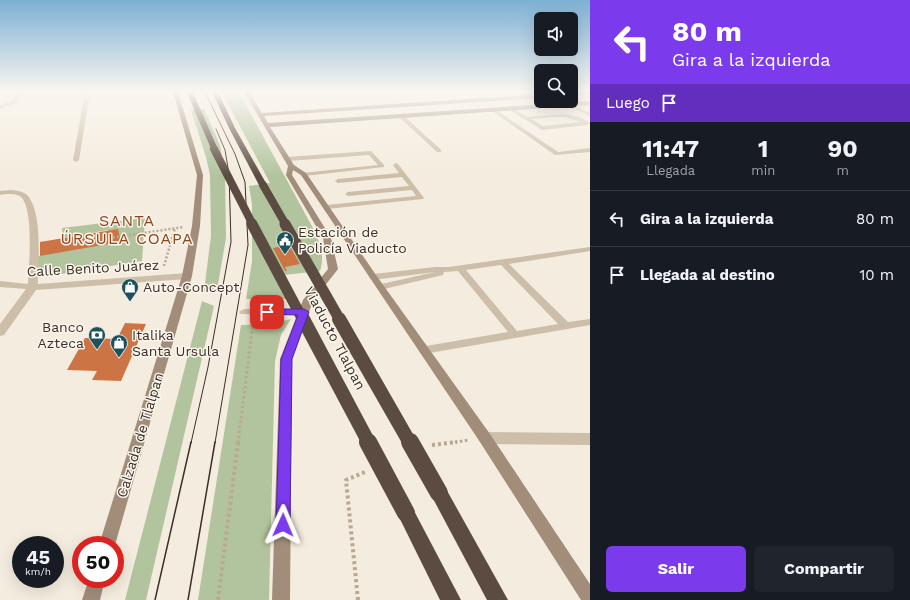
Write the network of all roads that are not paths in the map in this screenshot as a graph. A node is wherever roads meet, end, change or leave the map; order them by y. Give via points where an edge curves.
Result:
1 (83, 120) edge
2 (183, 120) edge
3 (201, 120) edge
4 (228, 120) edge
5 (264, 120) edge
6 (352, 120) edge
7 (405, 120) edge
8 (508, 120) edge
9 (530, 120) edge
10 (582, 120) edge
11 (267, 126) junction
12 (590, 150) edge
13 (439, 151) dead end
14 (76, 160) dead end
15 (289, 163) junction
16 (396, 165) dead end
17 (304, 174) junction
18 (403, 174) junction
19 (338, 181) dead end
20 (414, 188) junction
21 (0, 192) edge
22 (348, 194) dead end
23 (327, 207) junction
24 (590, 249) edge
25 (503, 262) junction
26 (460, 268) junction
27 (187, 276) junction
28 (377, 282) junction
29 (0, 284) edge
30 (33, 287) junction
31 (244, 312) dead end
32 (304, 312) junction
33 (590, 322) edge
34 (566, 326) junction
35 (0, 332) edge
36 (515, 335) junction
37 (424, 350) junction
38 (485, 438) junction
39 (590, 439) edge
40 (110, 536) edge
41 (94, 588) edge
42 (590, 599) edge
43 (91, 600) edge
44 (281, 600) edge
45 (451, 600) edge
46 (498, 600) edge

1 - 14 street
2 - 27 main road, Calzada de Tlalpan via 200,175 196,226
3 - 45 highway, Viaducto Tlalpan, bridge via 219,161
4 - 46 highway, Viaducto Tlalpan, bridge
5 - 11 main road
6 - 11 main road
7 - 13 lane
8 - 12 lane via 557,154
9 - 10 lane via 542,128 587,123
11 - 15 main road
15 - 17 main road
15 - 17 lane via 371,152 382,166
15 - 32 main road via 289,175 327,238 333,269 308,300
16 - 18 lane
17 - 23 main road
18 - 19 lane
18 - 20 lane
20 - 22 lane
20 - 23 lane via 421,198
21 - 30 street via 24,195 30,204 34,232
23 - 28 main road
24 - 25 lane
25 - 26 lane
25 - 34 lane
26 - 28 lane
26 - 36 lane
27 - 30 street, Calle Benito Juárez
27 - 40 main road, Calzada de Tlalpan
28 - 37 main road
29 - 30 street, Calle Benito Juárez
30 - 35 street
31 - 32 lane
32 - 44 main road via 286,359
33 - 34 lane
34 - 36 lane
36 - 37 lane
37 - 38 main road
38 - 39 street
38 - 42 main road
41 - 43 main road

